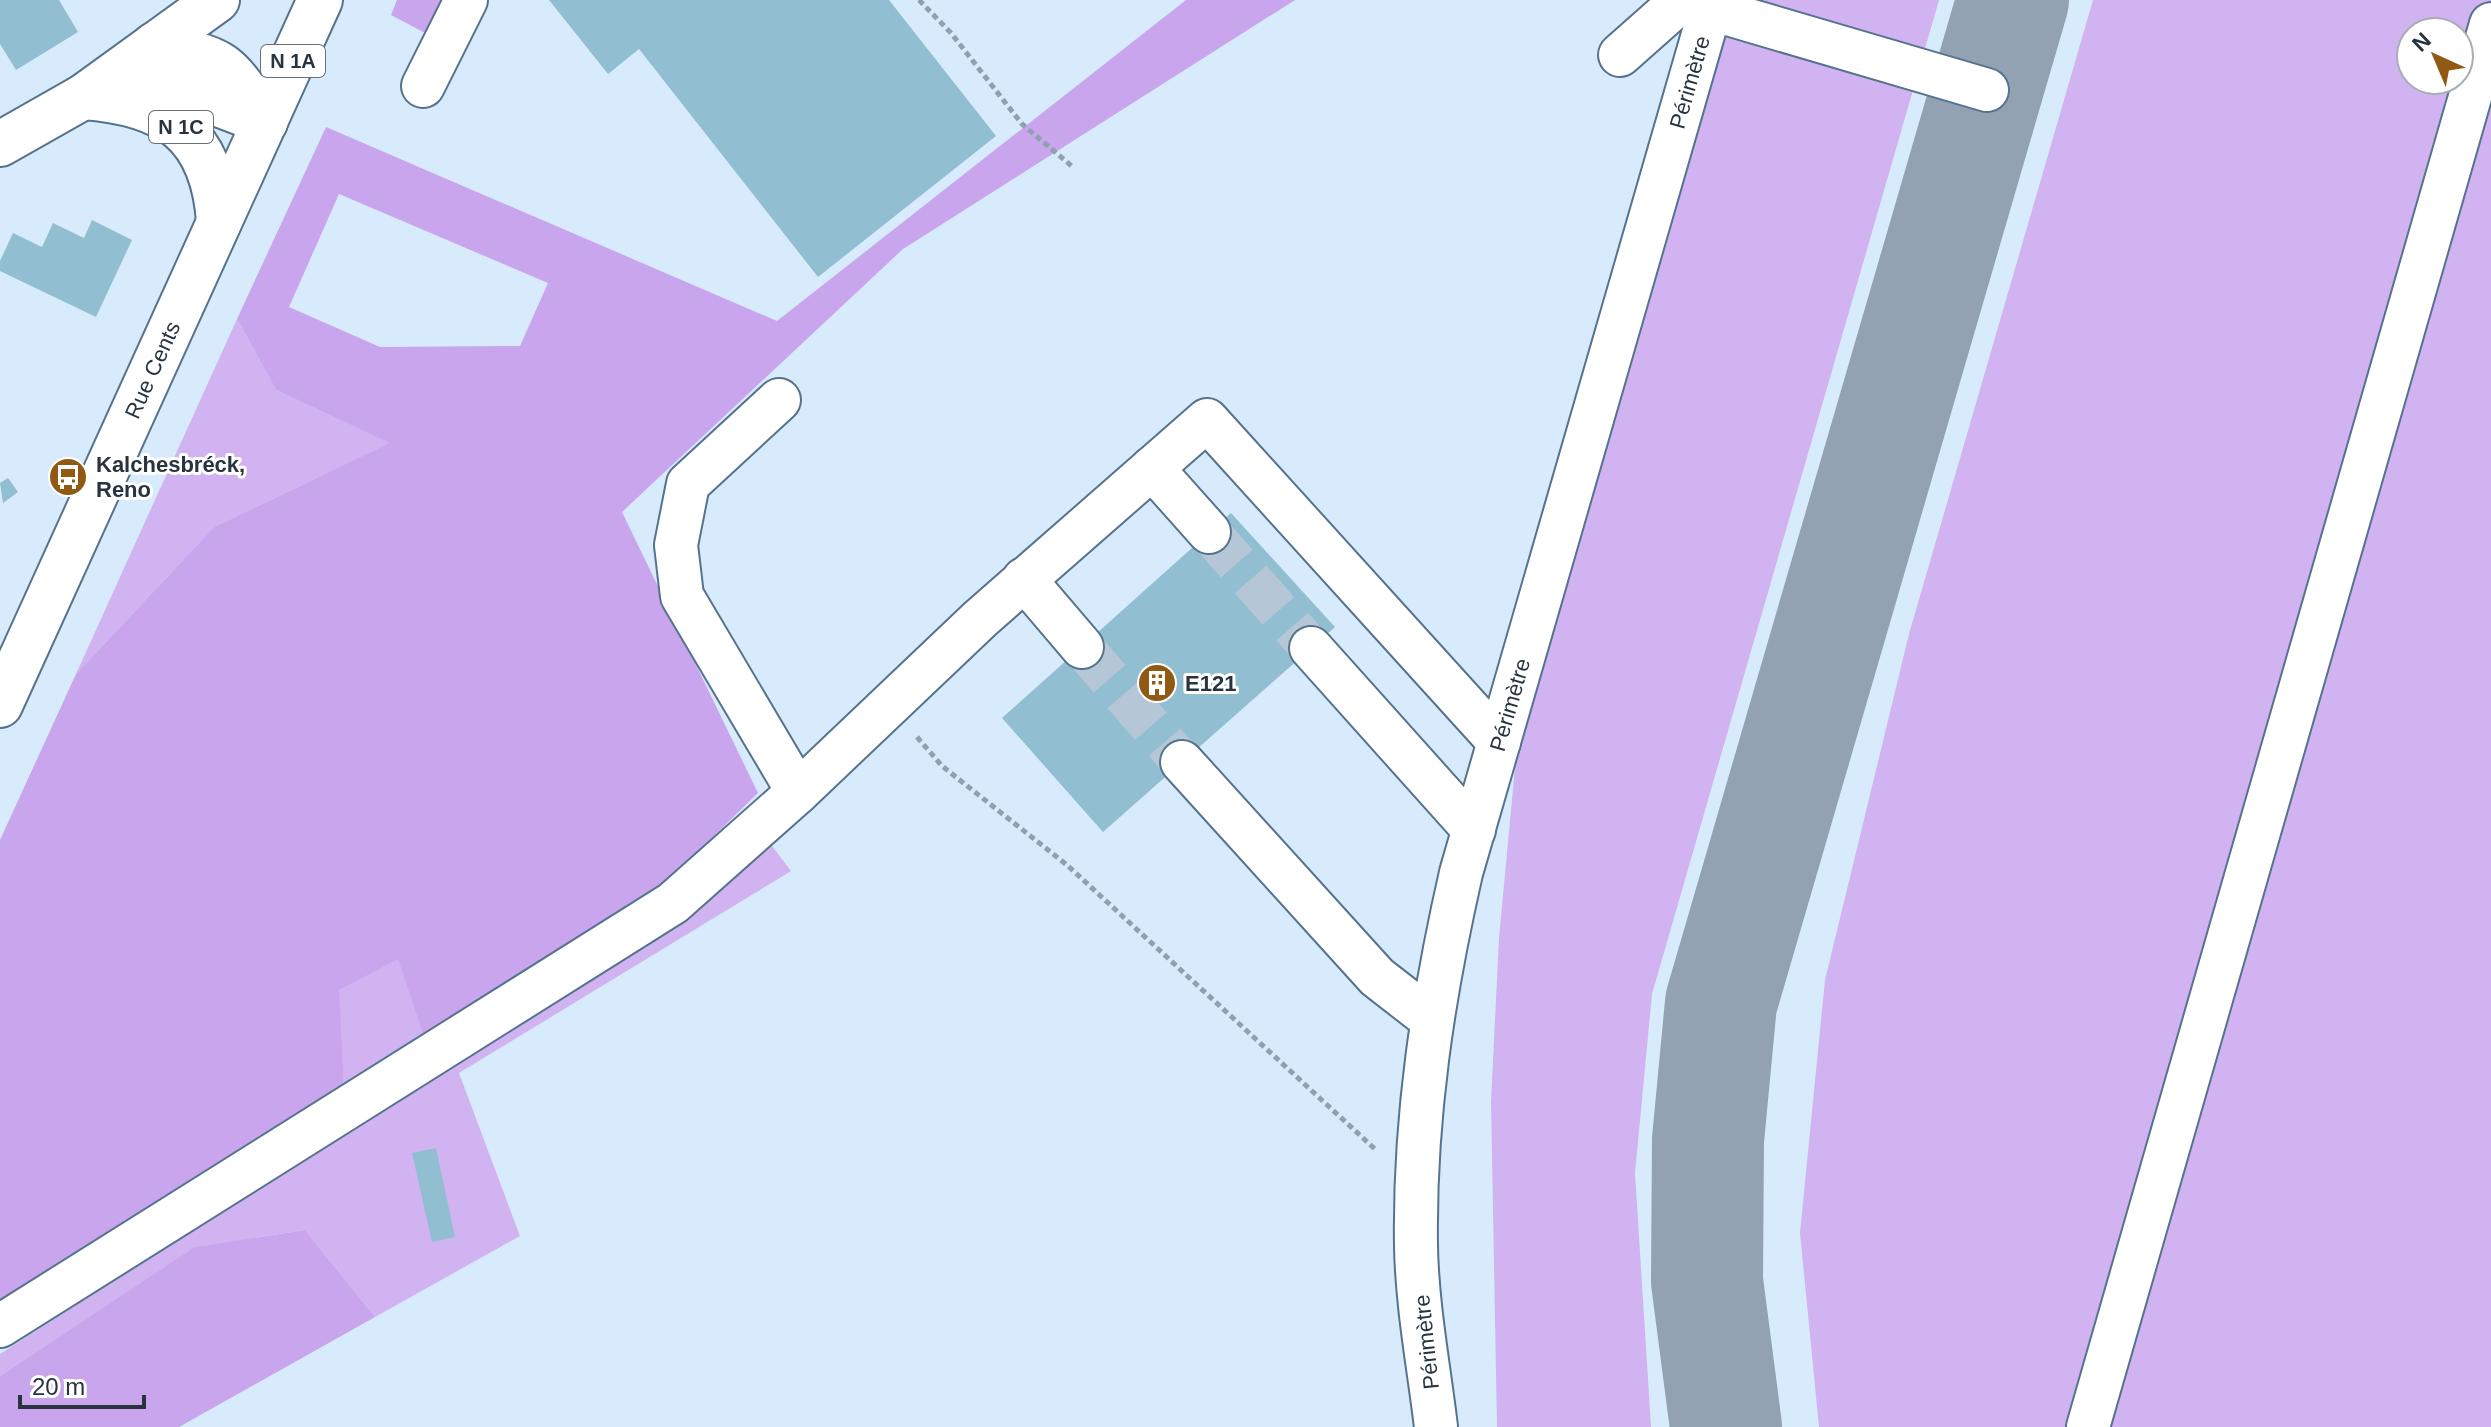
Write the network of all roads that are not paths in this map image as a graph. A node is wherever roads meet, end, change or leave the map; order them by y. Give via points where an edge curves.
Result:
1 (217, 0) edge
2 (320, 0) edge
3 (466, 0) edge
4 (1702, 3) edge
5 (2491, 24) edge
6 (154, 45) junction
7 (1620, 55) dead end
8 (423, 86) dead end
9 (1987, 90) dead end
10 (83, 97) junction
11 (265, 122) junction
12 (0, 144) edge
13 (219, 222) junction
14 (779, 400) dead end
15 (1152, 468) junction
16 (1209, 532) tunnel mouth
17 (1024, 579) junction
18 (1082, 647) tunnel mouth
19 (1311, 648) tunnel mouth
20 (0, 705) edge
21 (1499, 742) junction
22 (1182, 762) tunnel mouth
23 (798, 792) junction
24 (1474, 830) junction
25 (1431, 1019) junction
26 (0, 1326) edge
27 (1436, 1427) edge
28 (2088, 1427) edge

1 - 6 main road, N 1C
2 - 11 main road, N 1A
3 - 8 lane
4 - 7 lane
4 - 9 lane
4 - 21 lane, Périmètre
5 - 28 lane
6 - 10 main road, N 1C
6 - 11 main road via 207,56 232,71
10 - 11 main road, N 1C via 155,85
10 - 12 main road, N 1C
10 - 13 main road, N 1C via 125,100 180,126 198,147 217,191
11 - 13 main road, Rue Cents / N 1A
13 - 20 main road, Rue Cents / N 1A
14 - 23 lane via 688,484 676,545 682,596
15 - 16 lane
15 - 17 lane
15 - 21 lane via 1207,420
17 - 18 lane
17 - 23 lane
19 - 24 lane
21 - 24 lane, Périmètre
22 - 25 lane via 1377,977
23 - 26 lane via 673,903
24 - 25 lane, Périmètre
25 - 27 lane, Périmètre via 1423,1076 1416,1248

